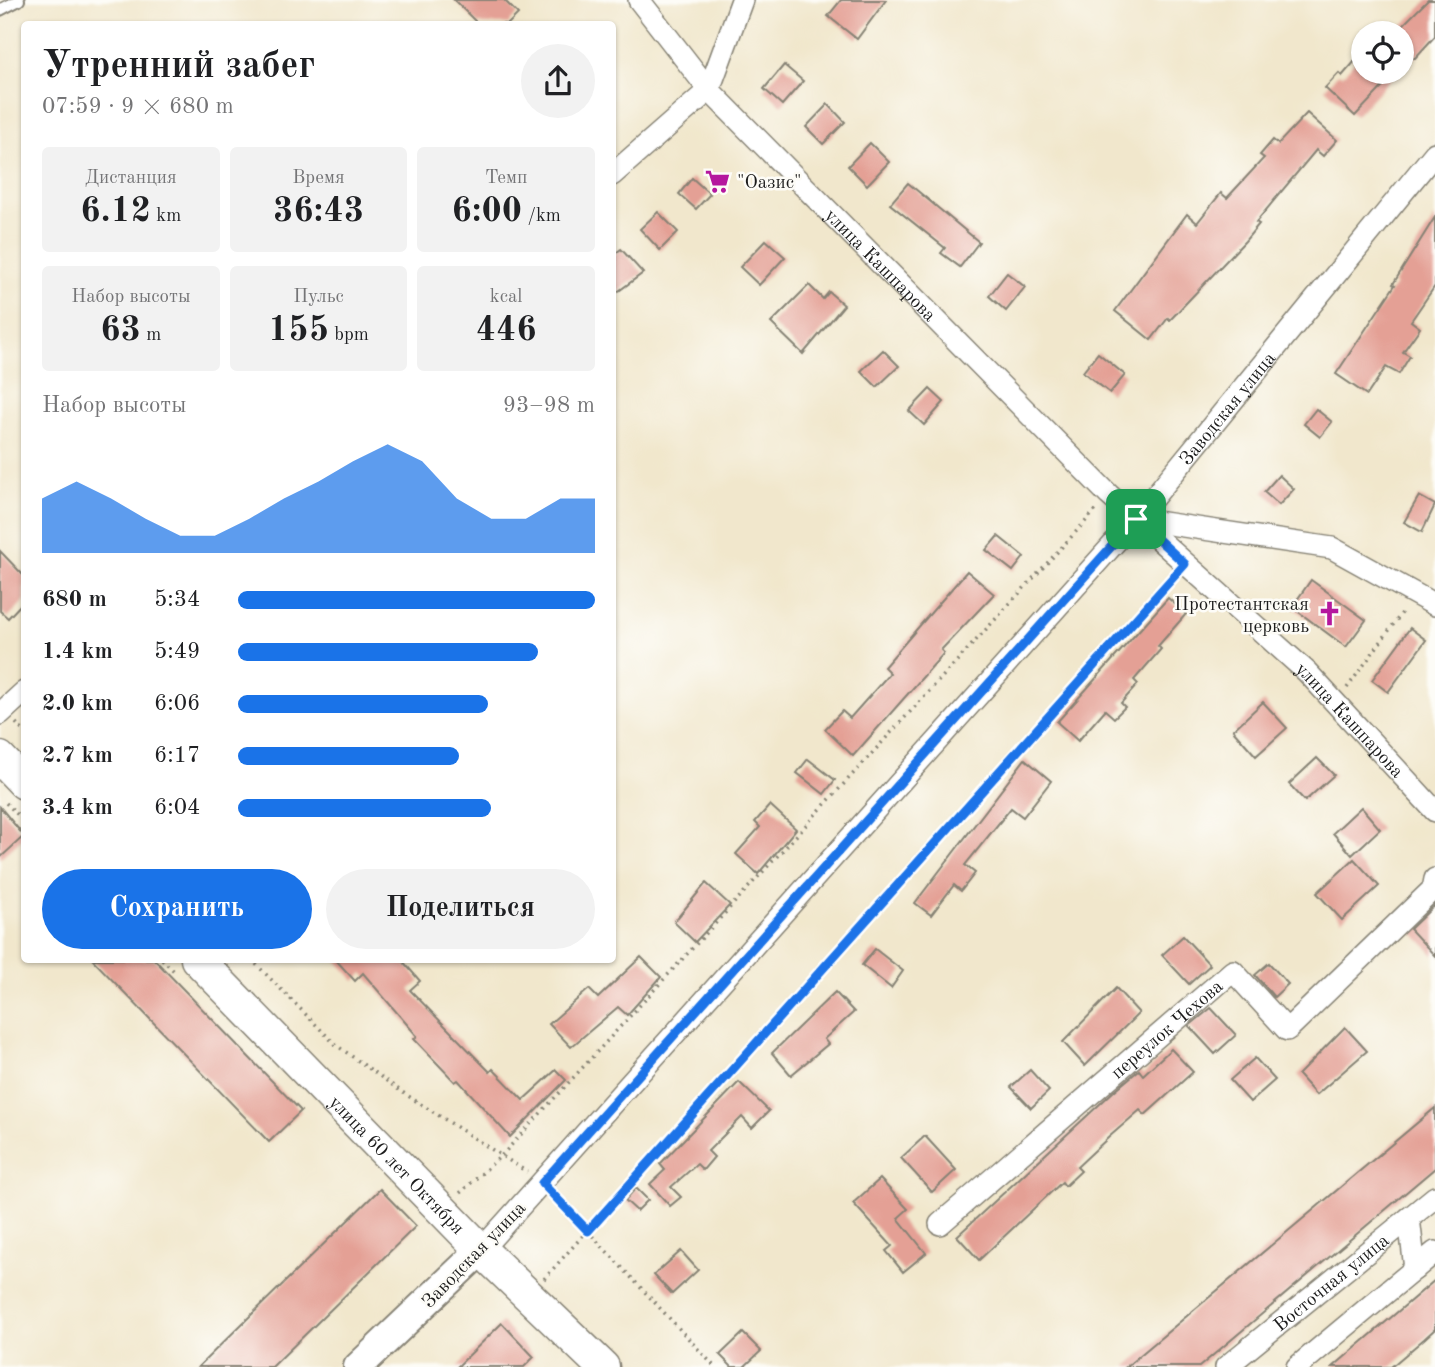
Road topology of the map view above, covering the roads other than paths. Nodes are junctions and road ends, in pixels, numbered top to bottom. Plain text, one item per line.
1 (19, 0) edge
2 (639, 0) edge
3 (742, 0) edge
4 (0, 10) edge
5 (709, 90) junction
6 (1435, 153) edge
7 (616, 171) edge
8 (1136, 519) junction
9 (1435, 605) edge
10 (21, 695) edge
11 (0, 714) edge
12 (0, 758) edge
13 (21, 780) edge
14 (1435, 810) edge
15 (1435, 878) edge
16 (201, 963) edge
17 (1435, 1197) edge
18 (1409, 1218) junction
19 (940, 1224) dead end
20 (481, 1250) junction
21 (1435, 1252) edge
22 (1415, 1269) junction
23 (358, 1367) edge
24 (603, 1367) edge
25 (1226, 1367) edge
26 (1297, 1367) edge

1 - 4 lane
2 - 5 street, улица Кашпарова
3 - 5 street
5 - 7 street
5 - 8 street, улица Кашпарова
6 - 8 street, Заводская улица
8 - 9 street
8 - 14 street, улица Кашпарова
8 - 20 street, Заводская улица
10 - 11 street
12 - 13 main road
15 - 19 street, переулок Чехова
16 - 20 main road, улица 60 лет Октября
17 - 18 street, Восточная улица
18 - 22 street
18 - 25 street, Восточная улица
20 - 23 street, Заводская улица
20 - 24 main road, улица 60 лет Октября
21 - 22 street
22 - 26 street

